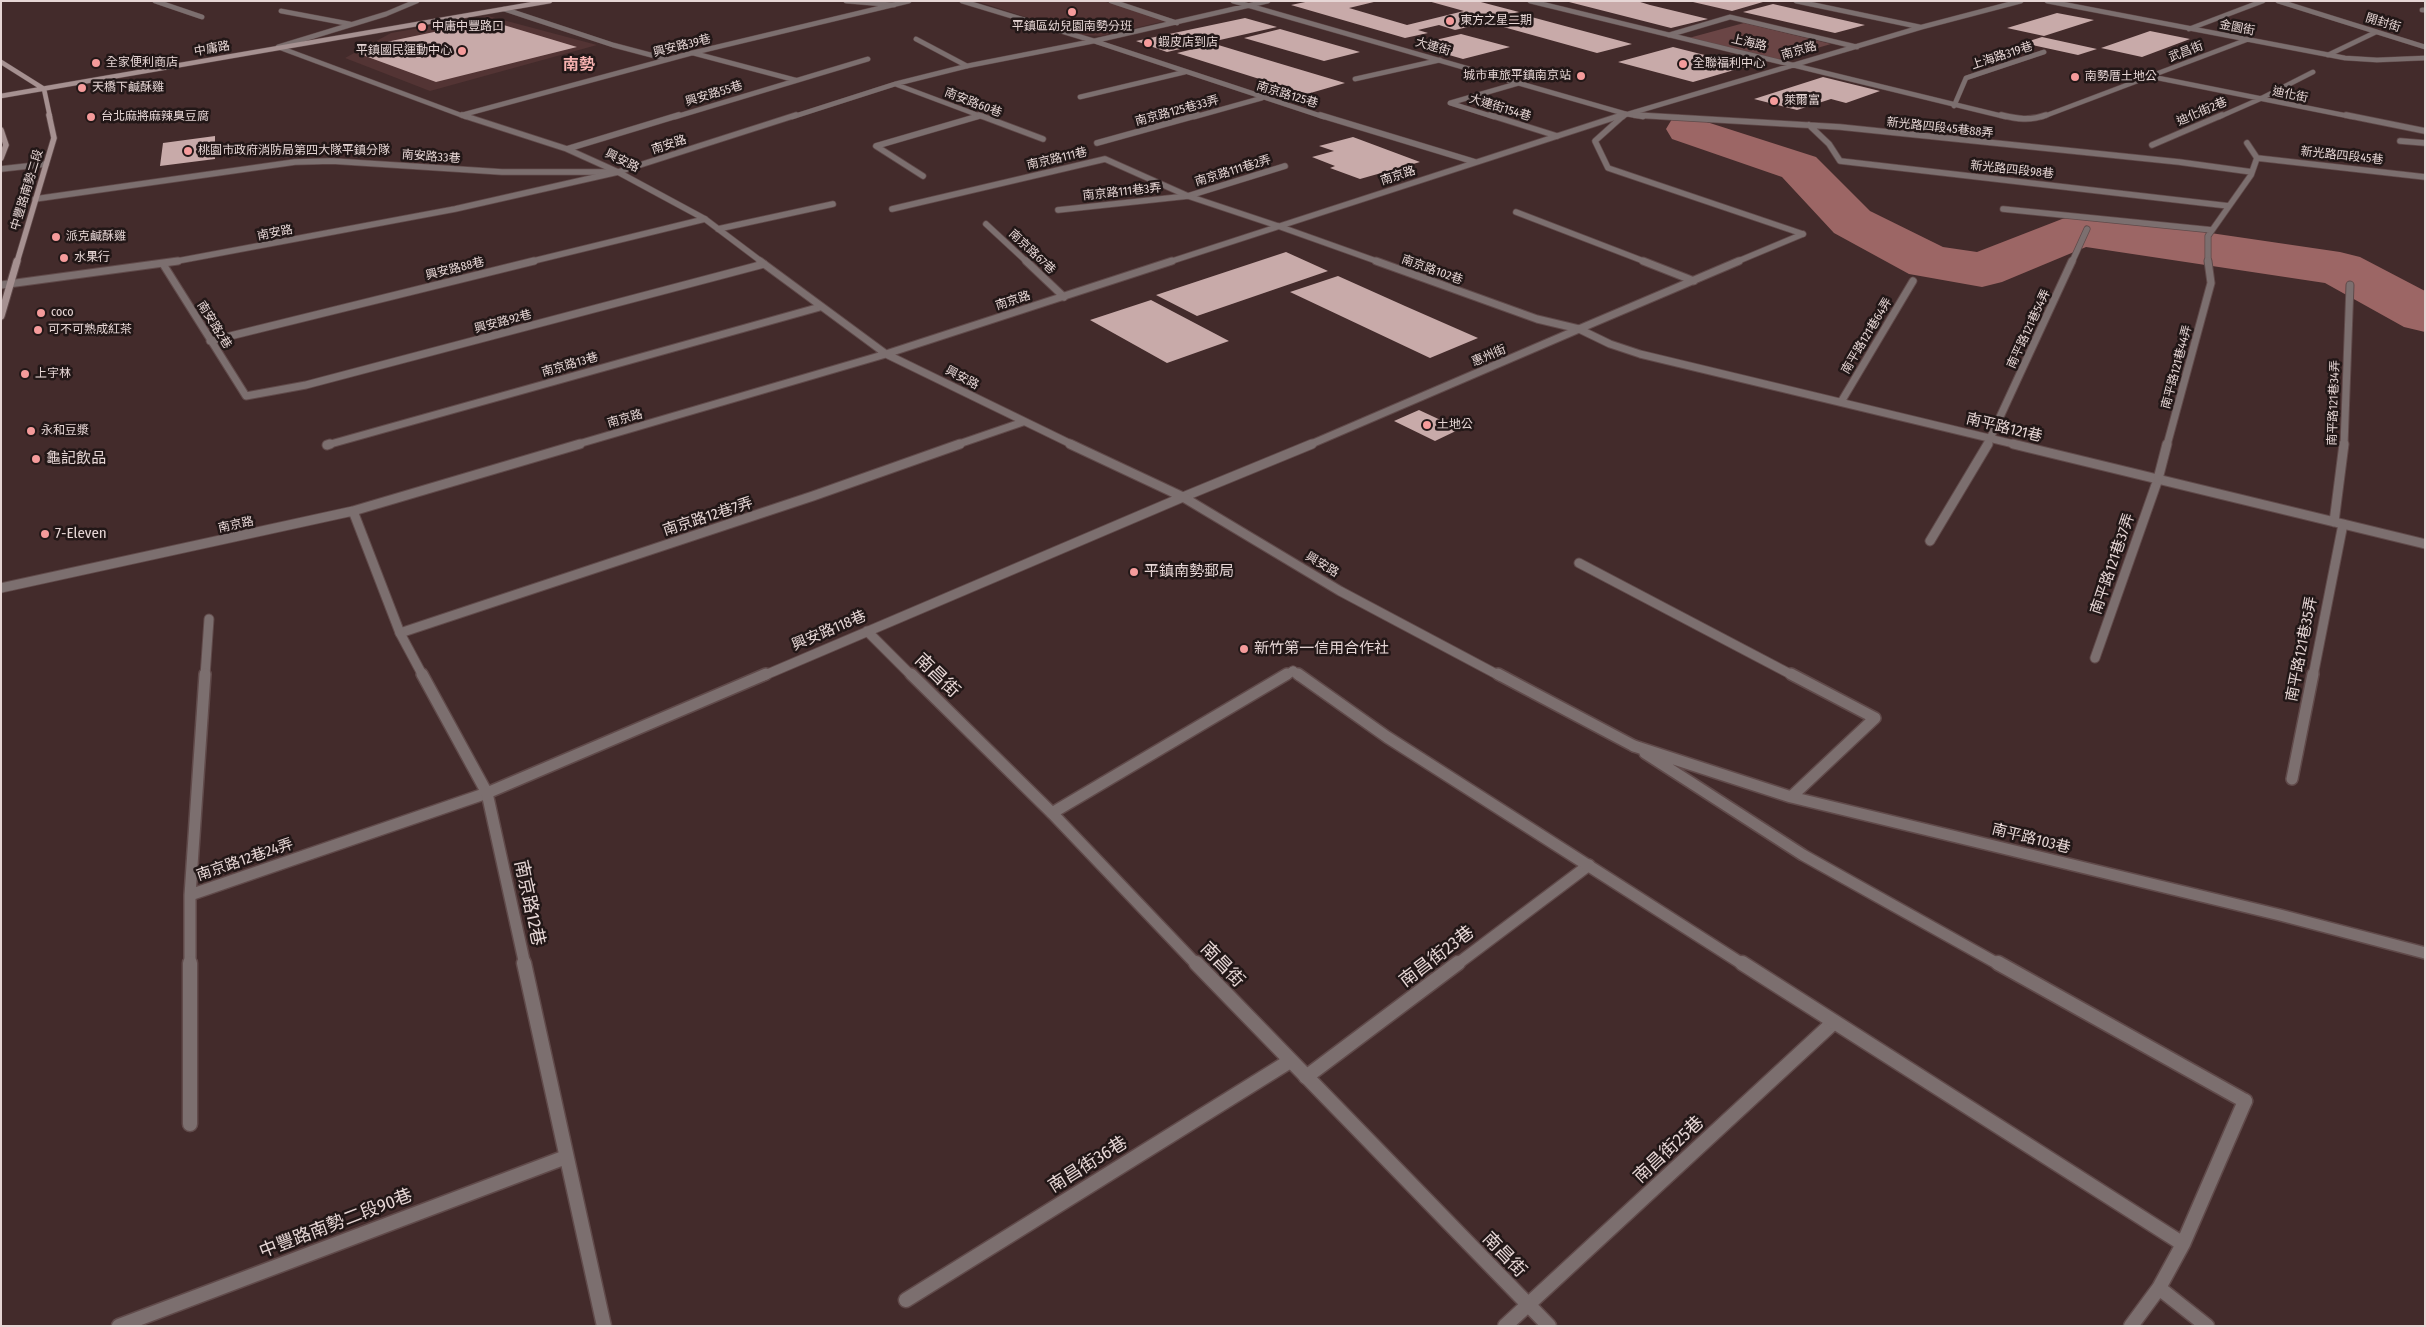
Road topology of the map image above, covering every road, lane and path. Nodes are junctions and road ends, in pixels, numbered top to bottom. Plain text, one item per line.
1 (155, 1) edge
2 (417, 1) edge
3 (550, 1) edge
4 (846, 1) edge
5 (909, 1) edge
6 (1111, 1) edge
7 (1233, 1) edge
8 (1268, 1) edge
9 (1530, 1) edge
10 (1796, 1) edge
11 (2022, 1) edge
12 (2047, 1) edge
13 (2263, 1) edge
14 (2278, 1) edge
15 (965, 2) edge
16 (894, 5) junction
17 (1247, 5) junction
18 (504, 8) junction
19 (281, 11) dead end
20 (202, 17) dead end
21 (1178, 23) junction
22 (350, 24) junction
23 (1922, 28) junction
24 (2189, 29) junction
25 (2376, 32) junction
26 (1669, 34) junction
27 (916, 39) dead end
28 (2246, 40) junction
29 (1094, 42) junction
30 (278, 47) junction
31 (1857, 47) junction
32 (2425, 47) edge
33 (2044, 52) dead end
34 (692, 53) junction
35 (2328, 55) junction
36 (868, 58) dead end
37 (2425, 58) edge
38 (667, 59) junction
39 (1440, 60) junction
40 (1, 62) edge
41 (1794, 64) junction
42 (967, 66) junction
43 (1185, 72) junction
44 (2313, 72) dead end
45 (2152, 76) junction
46 (1355, 79) dead end
47 (796, 80) junction
48 (1519, 83) junction
49 (895, 84) junction
50 (44, 89) junction
51 (1, 96) edge
52 (1080, 97) dead end
53 (1262, 98) junction
54 (2260, 99) junction
55 (1954, 106) junction
56 (1626, 114) junction
57 (460, 115) junction
58 (979, 116) junction
59 (2020, 120) joint
60 (1809, 125) junction
61 (1, 130) edge
62 (2425, 131) edge
63 (1557, 136) junction
64 (1043, 139) dead end
65 (2400, 141) dead end
66 (1097, 143) dead end
67 (2247, 143) dead end
68 (2425, 144) edge
69 (2152, 145) dead end
70 (567, 149) junction
71 (1, 158) edge
72 (2257, 158) junction
73 (1475, 162) junction
74 (46, 164) junction
75 (1285, 166) dead end
76 (1, 169) edge
77 (618, 172) junction
78 (2252, 172) junction
79 (923, 176) dead end
80 (2425, 177) edge
81 (1188, 196) junction
82 (35, 200) junction
83 (833, 204) dead end
84 (2229, 206) junction
85 (2003, 208) dead end
86 (892, 209) dead end
87 (1058, 210) dead end
88 (1516, 212) dead end
89 (705, 219) junction
90 (986, 224) dead end
91 (1278, 226) junction
92 (718, 229) junction
93 (2088, 229) dead end
94 (2210, 233) junction
95 (163, 264) junction
96 (764, 264) junction
97 (1694, 281) junction
98 (1913, 281) dead end
99 (9, 283) junction
100 (1, 284) edge
101 (2350, 285) dead end
102 (1064, 297) junction
103 (820, 307) junction
104 (1, 316) edge
105 (1579, 329) junction
106 (210, 340) junction
107 (886, 354) junction
108 (246, 396) joint
109 (1841, 402) junction
110 (1023, 422) junction
111 (1992, 439) junction
112 (327, 444) dead end
113 (2158, 479) junction
114 (1183, 497) junction
115 (353, 511) junction
116 (2338, 523) junction
117 (1930, 541) dead end
118 (2425, 544) edge
119 (1579, 563) dead end
120 (1, 588) edge
121 (209, 619) dead end
122 (867, 631) junction
123 (400, 633) junction
124 (2095, 658) dead end
125 (1634, 746) junction
126 (2292, 779) dead end
127 (487, 793) junction
128 (1791, 797) junction
129 (1052, 813) junction
130 (1589, 866) junction
131 (190, 895) junction
132 (2425, 953) edge
133 (1834, 1022) junction
134 (1290, 1061) junction
135 (1306, 1077) junction
136 (190, 1124) dead end
137 (566, 1157) junction
138 (2183, 1244) junction
139 (2159, 1288) junction
140 (906, 1300) dead end
141 (1530, 1306) junction
142 (119, 1326) edge
143 (604, 1326) edge
144 (1505, 1326) edge
145 (1549, 1326) edge
146 (2131, 1326) edge
147 (2207, 1326) edge

1 - 20 street
2 - 22 street, 中庸路
3 - 18 main road, 中庸路
4 - 16 street
5 - 16 street, 興安路39巷
6 - 21 street
7 - 17 street, 大連街
8 - 17 street, 南安路
9 - 26 street, 上海路
10 - 23 street
11 - 23 street, 南京路
12 - 24 street, 金園街
13 - 24 street
14 - 25 street, 開封街
15 - 29 street, 南京路125巷
16 - 34 street, 興安路39巷
17 - 21 street, 南安路
17 - 39 street, 大連街
18 - 30 main road, 中庸路
18 - 38 street
19 - 22 street
21 - 29 street, 南安路
22 - 30 street, 中庸路
23 - 31 street, 南京路
24 - 28 street, 金園街
25 - 32 street, 開封街
25 - 35 street
26 - 31 street
26 - 41 street, 上海路
27 - 42 street
28 - 35 street, 金園街
28 - 45 street, 武昌街
29 - 42 street, 南安路
29 - 43 street, 南京路125巷
30 - 50 main road, 中庸路
30 - 57 street, 興安路
31 - 41 street, 南京路
33 - 55 street, 上海路319巷
34 - 38 street, 興安路39巷
34 - 47 street
35 - 37 street, 金園街
36 - 47 street, 興安路55巷
38 - 57 street, 興安路39巷
39 - 46 street
39 - 48 street, 大連街
40 - 50 main road
41 - 55 street, 上海路
41 - 56 street, 南京路
42 - 49 street, 南安路
43 - 52 street
43 - 53 street, 南京路125巷
44 - 54 street, 迪化街2巷
45 - 54 street, 迪化街
45 - 59 street, 武昌街
47 - 70 street, 興安路55巷
48 - 56 street, 大連街
48 - 63 street, 大連街154巷
49 - 58 street, 南安路60巷
49 - 77 street, 南安路
50 - 51 main road, 中庸路
50 - 74 main road, 中豐路南勢二段
53 - 66 street, 南京路125巷33弄
53 - 73 street, 南京路125巷
54 - 62 street, 迪化街
54 - 69 street, 迪化街2巷
55 - 59 street, 上海路
56 - 60 street, 新光路四段45巷88弄
56 - 63 street, 南京路
56 - 97 street, 惠州街
57 - 70 street, 興安路
58 - 64 street, 南安路60巷
58 - 79 street
60 - 78 street, 新光路四段45巷88弄
60 - 84 street, 新光路四段98巷
61 - 71 main road
63 - 73 street, 南京路
65 - 68 street
67 - 72 street
70 - 77 street, 興安路
72 - 78 street
72 - 80 street, 新光路四段45巷
73 - 91 street, 南京路
74 - 76 street
74 - 82 main road, 中豐路南勢二段
75 - 81 street, 南京路111巷2弄
77 - 82 street, 南安路33巷
77 - 89 street, 興安路
77 - 95 street, 南安路
78 - 84 street
81 - 86 street, 南京路111巷
81 - 87 street, 南京路111巷3弄
81 - 91 street, 南京路111巷
82 - 99 main road, 中豐路南勢二段
83 - 92 street
84 - 94 street
85 - 94 street
88 - 97 street
89 - 92 street, 興安路
89 - 106 street, 興安路88巷
90 - 102 street, 南京路67巷
91 - 102 street, 南京路
91 - 105 street, 南京路102巷
92 - 96 street, 興安路
93 - 111 street, 南平路121巷54弄
94 - 113 street, 南平路121巷44弄
95 - 99 street, 南安路
95 - 106 street, 南安路2巷
96 - 103 street, 興安路
96 - 108 street, 興安路92巷
97 - 105 street, 惠州街
98 - 109 street, 南平路121巷64弄
99 - 100 street, 南安路
99 - 104 main road, 中豐路南勢二段
101 - 116 street, 南平路121巷34弄
102 - 107 street, 南京路
103 - 107 street, 興安路
103 - 112 street, 南京路13巷
105 - 109 street, 南平路121巷
105 - 114 street, 惠州街
106 - 108 street, 南安路2巷
107 - 110 street, 興安路
107 - 115 street, 南京路
109 - 111 street, 南平路121巷
110 - 114 street, 興安路
110 - 123 street, 南京路12巷7弄
111 - 113 street, 南平路121巷
111 - 117 street, 南平路121巷54弄
113 - 116 street, 南平路121巷
113 - 124 street, 南平路121巷37弄
114 - 122 street, 興安路118巷
114 - 125 street, 興安路
115 - 120 street, 南京路
115 - 123 street, 南京路12巷
116 - 118 street, 南平路121巷
116 - 126 street, 南平路121巷35弄
119 - 128 street
121 - 131 street, 南京路12巷24弄
122 - 127 street, 興安路118巷
122 - 129 street, 南昌街
123 - 127 street, 南京路12巷
125 - 128 street, 南平路103巷
125 - 138 street
127 - 131 street, 南京路12巷24弄
127 - 137 street, 南京路12巷
128 - 132 street, 南平路103巷
129 - 130 street
129 - 134 street, 南昌街
130 - 133 street
130 - 135 street, 南昌街23巷
131 - 136 street
133 - 138 street
133 - 141 street, 南昌街25巷
134 - 135 street, 南昌街
134 - 140 street, 南昌街36巷
135 - 141 street, 南昌街
137 - 142 street, 中豐路南勢二段90巷
137 - 143 street, 南京路12巷
138 - 139 street
139 - 146 street
139 - 147 street
141 - 144 street, 南昌街25巷
141 - 145 street, 南昌街

